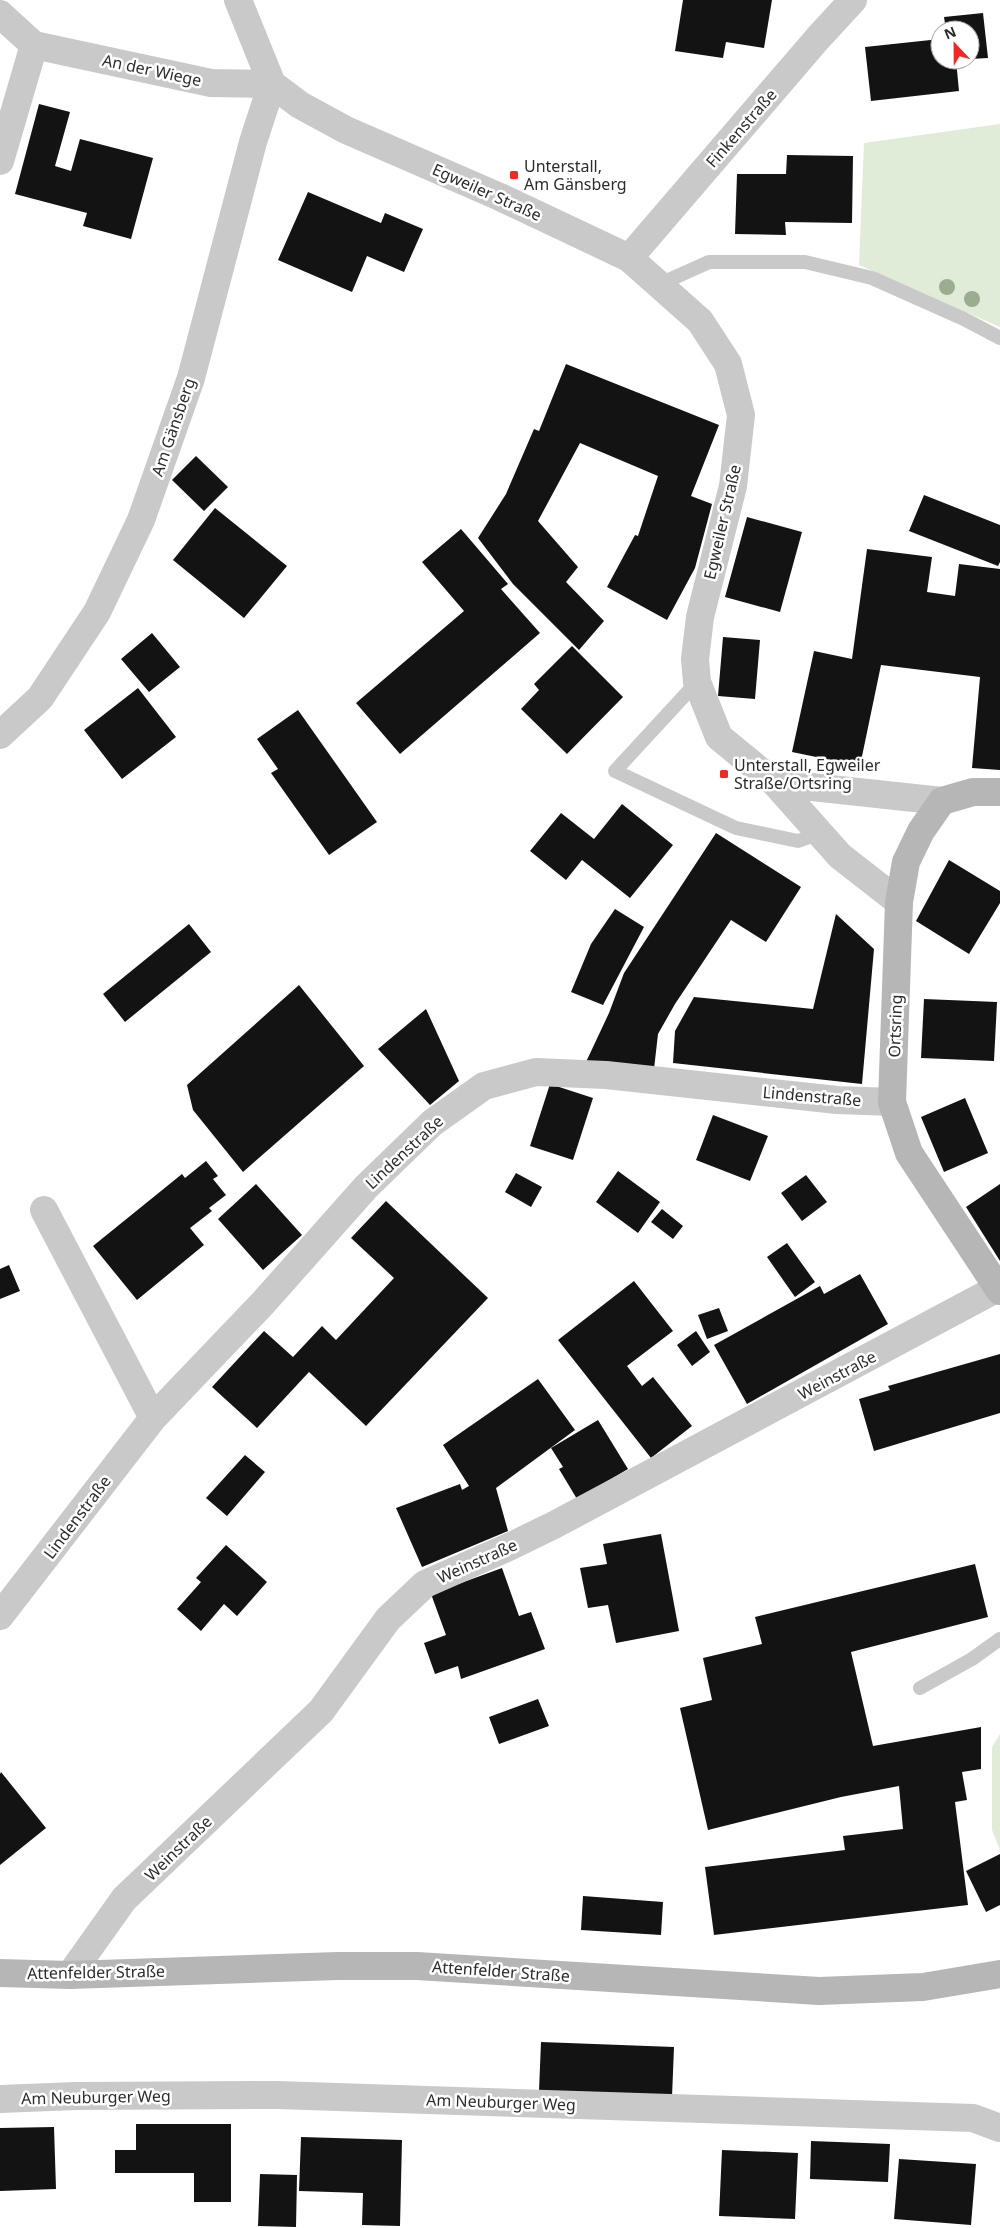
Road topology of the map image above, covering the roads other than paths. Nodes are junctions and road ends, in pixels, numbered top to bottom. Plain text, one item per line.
1 (238, 0) edge
2 (853, 0) edge
3 (0, 14) edge
4 (34, 44) junction
5 (272, 84) junction
6 (0, 161) edge
7 (629, 258) junction
8 (660, 284) junction
9 (1000, 338) edge
10 (697, 682) junction
11 (0, 735) edge
12 (775, 783) junction
13 (1000, 792) edge
14 (942, 801) junction
15 (818, 834) junction
16 (899, 902) junction
17 (892, 1102) junction
18 (44, 1210) dead end
19 (999, 1289) edge
20 (153, 1418) junction
21 (0, 1616) edge
22 (1000, 1639) edge
23 (920, 1688) dead end
24 (0, 1973) edge
25 (1000, 1974) edge
26 (70, 1975) junction
27 (0, 2099) edge
28 (1000, 2128) edge

1 - 5 street
2 - 7 street, Finkenstraße
3 - 4 street, An der Wiege
4 - 5 street, An der Wiege
4 - 6 street
5 - 7 street, Egweiler Straße
5 - 11 street, Am Gänsberg
7 - 8 street, Egweiler Straße
8 - 9 lane
8 - 10 street, Egweiler Straße
10 - 12 street, Egweiler Straße
10 - 15 lane
12 - 14 street
12 - 15 street, Egweiler Straße
13 - 14 street
14 - 16 street, Ortsring
15 - 16 street, Egweiler Straße
16 - 17 street, Ortsring
17 - 19 street, Ortsring
17 - 20 street, Lindenstraße
18 - 20 street
19 - 26 street, Weinstraße
20 - 21 street, Lindenstraße
22 - 23 lane
24 - 26 street, Attenfelder Straße
25 - 26 street, Attenfelder Straße
27 - 28 street, Am Neuburger Weg

